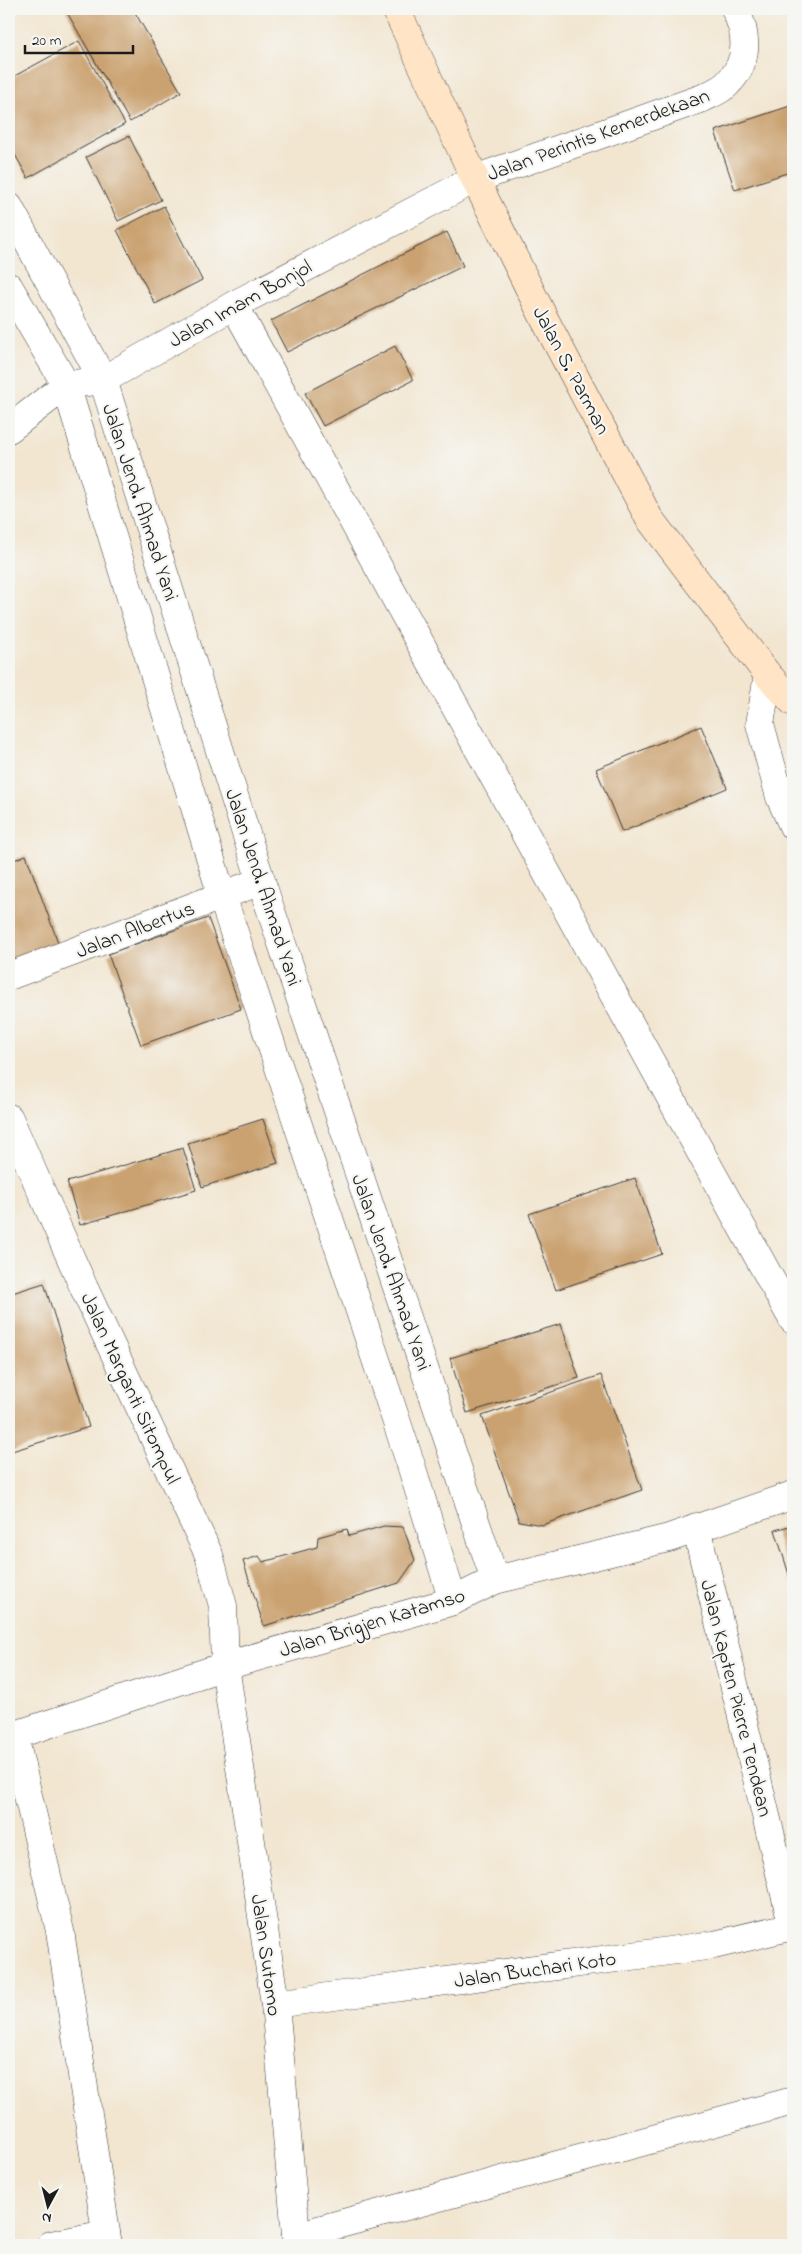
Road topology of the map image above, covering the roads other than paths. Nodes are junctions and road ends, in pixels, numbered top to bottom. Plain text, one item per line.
1 (396, 9) edge
2 (735, 9) edge
3 (475, 179) junction
4 (9, 207) edge
5 (9, 287) edge
6 (234, 305) junction
7 (103, 380) junction
8 (66, 386) junction
9 (9, 429) edge
10 (768, 675) junction
11 (793, 702) edge
12 (793, 826) edge
13 (261, 881) junction
14 (222, 896) junction
15 (9, 976) edge
16 (9, 1118) edge
17 (793, 1320) edge
18 (793, 1495) edge
19 (696, 1528) junction
20 (495, 1580) junction
21 (453, 1601) junction
22 (225, 1666) junction
23 (11, 1736) edge
24 (793, 1926) edge
25 (275, 2004) junction
26 (793, 2101) edge
27 (107, 2240) edge
28 (296, 2240) edge
29 (51, 2245) edge

1 - 3 main road, Jalan S. Parman
2 - 3 street, Jalan Perintis Kemerdekaan
3 - 6 street, Jalan Imam Bonjol
3 - 10 main road, Jalan S. Parman
4 - 7 street, Jalan Jend. Ahmad Yani
5 - 8 street, Jalan Jend. Ahmad Yani
6 - 7 street, Jalan Imam Bonjol
6 - 17 street
7 - 8 street, Jalan Imam Bonjol
7 - 13 street, Jalan Jend. Ahmad Yani
8 - 9 street, Jalan Imam Bonjol
8 - 14 street, Jalan Jend. Ahmad Yani
10 - 11 main road, Jalan S. Parman
10 - 12 street
13 - 14 street, Jalan Albertus
13 - 20 street, Jalan Jend. Ahmad Yani
14 - 15 street, Jalan Albertus
14 - 21 street, Jalan Jend. Ahmad Yani
16 - 22 street, Jalan Marganti Sitompul
18 - 19 street, Jalan Brigjen Katamso
19 - 20 street, Jalan Brigjen Katamso
19 - 24 street, Jalan Kapten Pierre Tendean
20 - 21 street, Jalan Brigjen Katamso
21 - 22 street, Jalan Brigjen Katamso
22 - 23 street, Jalan Brigjen Katamso
22 - 25 street, Jalan Sutomo
23 - 27 street
24 - 25 street, Jalan Buchari Koto
25 - 28 street, Jalan Sutomo
26 - 28 street
27 - 29 street

